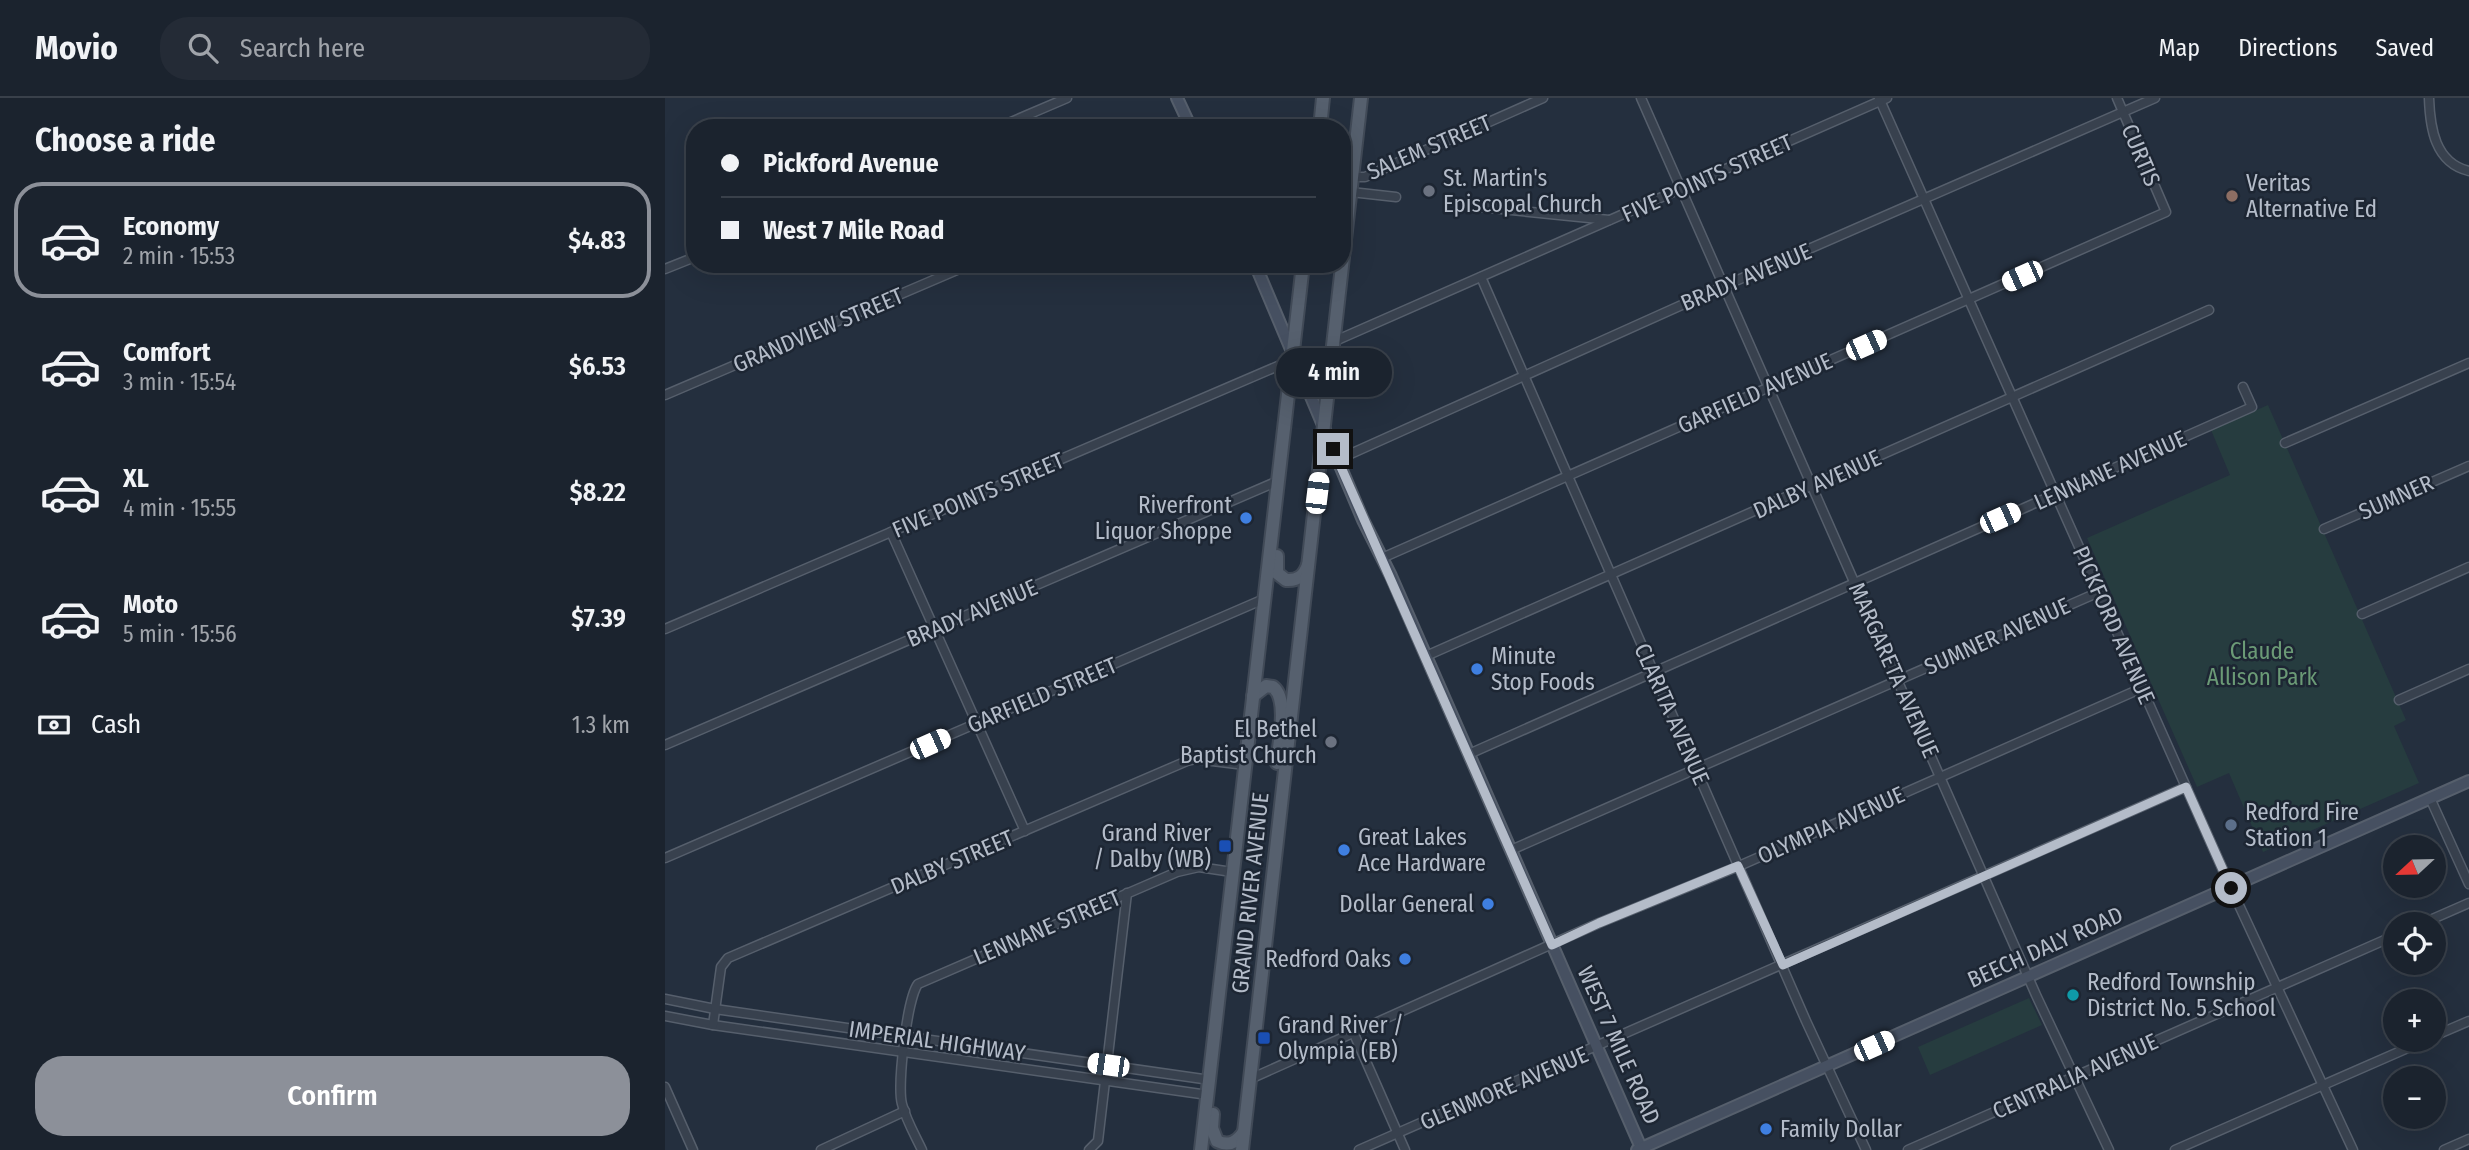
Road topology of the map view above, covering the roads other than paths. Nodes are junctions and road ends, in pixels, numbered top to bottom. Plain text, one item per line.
1 (1067, 98) edge
2 (1323, 98) edge
3 (1361, 98) edge
4 (1543, 98) edge
5 (1641, 98) edge
6 (2117, 98) edge
7 (2155, 98) edge
8 (2429, 98) edge
9 (1882, 99) edge
10 (1182, 100) edge
11 (2123, 113) junction
12 (1018, 119) edge
13 (1188, 119) edge
14 (1321, 119) edge
15 (2469, 171) edge
16 (1352, 177) junction
17 (1682, 188) junction
18 (1351, 192) joint
19 (1396, 197) dead end
20 (1925, 200) junction
21 (1461, 205) dead end
22 (2166, 212) joint
23 (1612, 220) junction
24 (686, 261) edge
25 (665, 269) edge
26 (950, 273) edge
27 (1259, 273) edge
28 (1302, 273) edge
29 (1342, 273) edge
30 (1481, 277) junction
31 (1724, 286) junction
32 (1969, 299) junction
33 (2209, 310) dead end
34 (1335, 341) junction
35 (1292, 355) junction
36 (2469, 363) edge
37 (1525, 374) junction
38 (1769, 387) junction
39 (2243, 387) dead end
40 (665, 396) edge
41 (2012, 396) junction
42 (1324, 427) junction
43 (2285, 443) dead end
44 (1337, 460) junction
45 (2469, 466) edge
46 (1568, 476) junction
47 (1278, 481) junction
48 (1812, 486) junction
49 (2055, 494) junction
50 (1274, 515) junction
51 (2324, 529) dead end
52 (891, 532) junction
53 (1382, 558) junction
54 (1309, 561) junction
55 (2469, 567) edge
56 (1611, 575) junction
57 (1856, 583) junction
58 (2099, 592) junction
59 (1264, 598) junction
60 (2362, 614) dead end
61 (665, 629) edge
62 (935, 629) junction
63 (1426, 656) junction
64 (2469, 670) edge
65 (1653, 673) junction
66 (1898, 680) junction
67 (2142, 688) junction
68 (1253, 696) junction
69 (2399, 700) dead end
70 (978, 723) junction
71 (665, 745) edge
72 (1469, 754) junction
73 (1245, 765) junction
74 (1697, 769) junction
75 (1941, 777) junction
76 (2469, 782) edge
77 (2186, 787) junction
78 (2430, 798) junction
79 (1279, 815) junction
80 (1025, 831) junction
81 (1511, 850) junction
82 (665, 858) edge
83 (1738, 866) junction
84 (1232, 872) junction
85 (1985, 876) junction
86 (2469, 884) edge
87 (2231, 888) junction
88 (1127, 892) junction
89 (2469, 902) edge
90 (2446, 913) edge
91 (2383, 941) edge
92 (1552, 945) junction
93 (1783, 965) junction
94 (2029, 977) junction
95 (2277, 988) junction
96 (665, 999) edge
97 (1218, 1003) junction
98 (715, 1009) junction
99 (665, 1016) edge
100 (2469, 1020) edge
101 (713, 1025) junction
102 (2446, 1031) edge
103 (1354, 1034) junction
104 (905, 1036) junction
105 (1597, 1047) junction
106 (903, 1052) junction
107 (2399, 1052) edge
108 (1108, 1065) junction
109 (1827, 1066) junction
110 (2075, 1076) junction
111 (1250, 1079) junction
112 (1210, 1080) junction
113 (1106, 1082) junction
114 (2323, 1085) junction
115 (665, 1087) edge
116 (1208, 1095) junction
117 (668, 1100) edge
118 (905, 1111) junction
119 (1244, 1132) junction
120 (1398, 1134) junction
121 (2469, 1139) edge
122 (1640, 1149) edge
123 (693, 1150) edge
124 (821, 1150) edge
125 (922, 1150) edge
126 (1089, 1150) edge
127 (1201, 1150) edge
128 (1242, 1150) edge
129 (1359, 1150) edge
130 (1405, 1150) edge
131 (1866, 1150) edge
132 (1908, 1150) edge
133 (2109, 1150) edge
134 (2175, 1150) edge
135 (2353, 1150) edge
136 (2444, 1150) edge

1 - 12 street
2 - 14 main road
3 - 16 main road, GRAND RIVER AVENUE
4 - 16 street, SALEM STREET
5 - 17 street, MARGARETA AVENUE
6 - 11 street, CURTIS
7 - 11 street, BRADY AVENUE
8 - 15 street
9 - 17 street, FIVE POINTS STREET
9 - 20 street, PICKFORD AVENUE
10 - 13 main road
11 - 20 street, BRADY AVENUE
11 - 22 street, CURTIS
16 - 18 main road, GRAND RIVER AVENUE
17 - 23 street, FIVE POINTS STREET
17 - 31 street, MARGARETA AVENUE
18 - 19 street
20 - 31 street, BRADY AVENUE
20 - 32 street, PICKFORD AVENUE
21 - 23 street
22 - 32 street, GARFIELD AVENUE
23 - 30 street, FIVE POINTS STREET
24 - 25 street
26 - 40 street, GRANDVIEW STREET
27 - 35 main road, WEST 7 MILE ROAD
28 - 35 main road, GRAND RIVER AVENUE
29 - 34 main road, GRAND RIVER AVENUE
30 - 34 street, FIVE POINTS STREET
30 - 37 street, CLARITA AVENUE
31 - 37 street, BRADY AVENUE
31 - 38 street, MARGARETA AVENUE
32 - 38 street, GARFIELD AVENUE
32 - 41 street, PICKFORD AVENUE
33 - 41 street, DALBY AVENUE
34 - 42 main road, GRAND RIVER AVENUE
35 - 42 main road, WEST 7 MILE ROAD
35 - 47 main road, GRAND RIVER AVENUE
35 - 52 street, FIVE POINTS STREET
36 - 43 street
37 - 44 street, BRADY AVENUE
37 - 46 street, CLARITA AVENUE
38 - 46 street, GARFIELD AVENUE
38 - 48 street, MARGARETA AVENUE
39 - 49 street, LENNANE AVENUE
41 - 48 street, DALBY AVENUE
41 - 49 street, PICKFORD AVENUE
42 - 44 main road, WEST 7 MILE ROAD
42 - 54 main road, GRAND RIVER AVENUE
44 - 53 main road, WEST 7 MILE ROAD
45 - 51 street, SUMNER
46 - 53 street, GARFIELD AVENUE
46 - 56 street, CLARITA AVENUE
47 - 50 main road, GRAND RIVER AVENUE
47 - 62 street, BRADY AVENUE
48 - 56 street, DALBY AVENUE
48 - 57 street, MARGARETA AVENUE
49 - 57 street, LENNANE AVENUE
49 - 58 street, PICKFORD AVENUE
50 - 54 main road
50 - 59 main road, GRAND RIVER AVENUE
52 - 61 street, FIVE POINTS STREET
52 - 62 street
53 - 63 main road, WEST 7 MILE ROAD
54 - 79 main road, GRAND RIVER AVENUE
55 - 60 street
56 - 63 street, DALBY AVENUE
56 - 65 street, CLARITA AVENUE
57 - 65 street, LENNANE AVENUE
57 - 66 street, MARGARETA AVENUE
58 - 66 street, SUMNER AVENUE
58 - 67 street, PICKFORD AVENUE
59 - 68 main road, GRAND RIVER AVENUE
59 - 70 street, GARFIELD STREET
62 - 70 street
62 - 71 street, BRADY AVENUE
63 - 72 main road, WEST 7 MILE ROAD
64 - 69 street
65 - 72 street, LENNANE AVENUE
65 - 74 street, CLARITA AVENUE
66 - 74 street, SUMNER AVENUE
66 - 75 street, MARGARETA AVENUE
67 - 75 street, OLYMPIA AVENUE
67 - 77 street, PICKFORD AVENUE
68 - 73 main road, GRAND RIVER AVENUE
68 - 79 main road
70 - 80 street
70 - 82 street, GARFIELD STREET
72 - 81 main road, WEST 7 MILE ROAD
73 - 80 street, DALBY STREET
73 - 84 main road, GRAND RIVER AVENUE
74 - 81 street, SUMNER AVENUE
74 - 83 street, CLARITA AVENUE
75 - 83 street, OLYMPIA AVENUE
75 - 85 street, MARGARETA AVENUE
76 - 78 main road, BEECH DALY ROAD
77 - 85 street, GLENMORE AVENUE
77 - 87 street, PICKFORD AVENUE
78 - 86 street
78 - 87 main road, BEECH DALY ROAD
79 - 111 main road, GRAND RIVER AVENUE
80 - 98 street, DALBY STREET
81 - 92 main road, WEST 7 MILE ROAD
83 - 92 street, OLYMPIA AVENUE
83 - 93 street, CLARITA AVENUE
84 - 88 street, LENNANE STREET
84 - 97 main road, GRAND RIVER AVENUE
85 - 93 street, GLENMORE AVENUE
85 - 94 street, MARGARETA AVENUE
87 - 94 main road, BEECH DALY ROAD
87 - 95 street, PICKFORD AVENUE
88 - 104 street, LENNANE STREET
88 - 108 street
89 - 90 street
91 - 95 street, CENTRALIA AVENUE
92 - 103 street, OLYMPIA AVENUE
92 - 105 main road, WEST 7 MILE ROAD
93 - 105 street, GLENMORE AVENUE
93 - 109 street, CLARITA AVENUE
94 - 109 main road, BEECH DALY ROAD
94 - 110 street, MARGARETA AVENUE
95 - 110 street, CENTRALIA AVENUE
95 - 114 street, PICKFORD AVENUE
96 - 98 street, IMPERIAL HIGHWAY
97 - 112 main road, GRAND RIVER AVENUE
97 - 119 main road
98 - 101 street, DALBY STREET
98 - 104 street, IMPERIAL HIGHWAY
99 - 101 street, IMPERIAL HIGHWAY
100 - 102 street
101 - 106 street, IMPERIAL HIGHWAY
103 - 111 street, OLYMPIA AVENUE
103 - 120 street
104 - 106 street, LENNANE STREET
104 - 108 street, IMPERIAL HIGHWAY
105 - 120 street, GLENMORE AVENUE
105 - 122 main road, WEST 7 MILE ROAD
106 - 113 street, IMPERIAL HIGHWAY
106 - 118 street, LENNANE STREET
107 - 114 street
108 - 112 street, IMPERIAL HIGHWAY
108 - 113 street
109 - 122 main road, BEECH DALY ROAD
109 - 131 street, CLARITA AVENUE
110 - 132 street, CENTRALIA AVENUE
110 - 133 street, MARGARETA AVENUE
111 - 119 main road, GRAND RIVER AVENUE
112 - 116 main road, GRAND RIVER AVENUE
113 - 116 street, IMPERIAL HIGHWAY
113 - 126 street
114 - 134 street
114 - 135 street, PICKFORD AVENUE
115 - 117 street
116 - 127 main road, GRAND RIVER AVENUE
117 - 123 street
118 - 124 street
118 - 125 street, LENNANE STREET
119 - 128 main road, GRAND RIVER AVENUE
120 - 129 street, GLENMORE AVENUE
120 - 130 street
121 - 136 street

